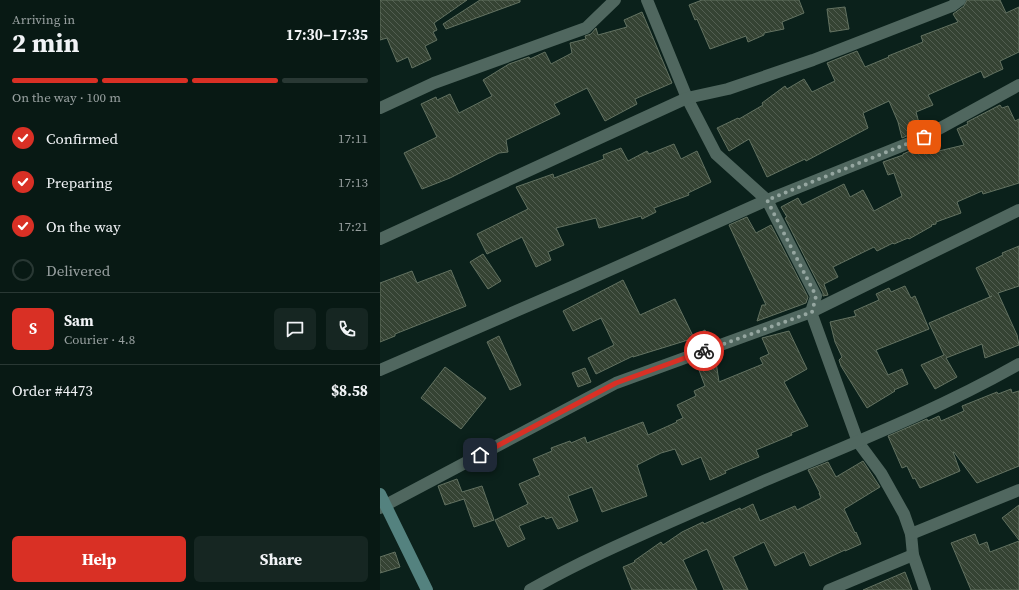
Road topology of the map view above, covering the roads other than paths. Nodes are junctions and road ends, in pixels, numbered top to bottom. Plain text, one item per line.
1 (615, 0) edge
2 (648, 0) edge
3 (960, 0) edge
4 (1019, 85) edge
5 (687, 98) junction
6 (380, 108) edge
7 (767, 200) junction
8 (1019, 210) edge
9 (380, 239) edge
10 (812, 312) junction
11 (1019, 364) edge
12 (380, 370) edge
13 (858, 442) junction
14 (1019, 490) edge
15 (380, 494) edge
16 (383, 507) edge
17 (911, 534) junction
18 (912, 555) junction
19 (427, 590) edge
20 (530, 590) edge
21 (829, 590) edge
22 (925, 590) edge

1 - 6 street
2 - 5 street
3 - 5 street
4 - 7 street
5 - 7 street
5 - 9 street
7 - 10 street
7 - 12 street
8 - 10 street
10 - 13 street
10 - 16 street
11 - 13 street
13 - 17 street
13 - 20 street
14 - 17 street
15 - 16 street
16 - 19 street
17 - 18 street
18 - 21 street
18 - 22 street

